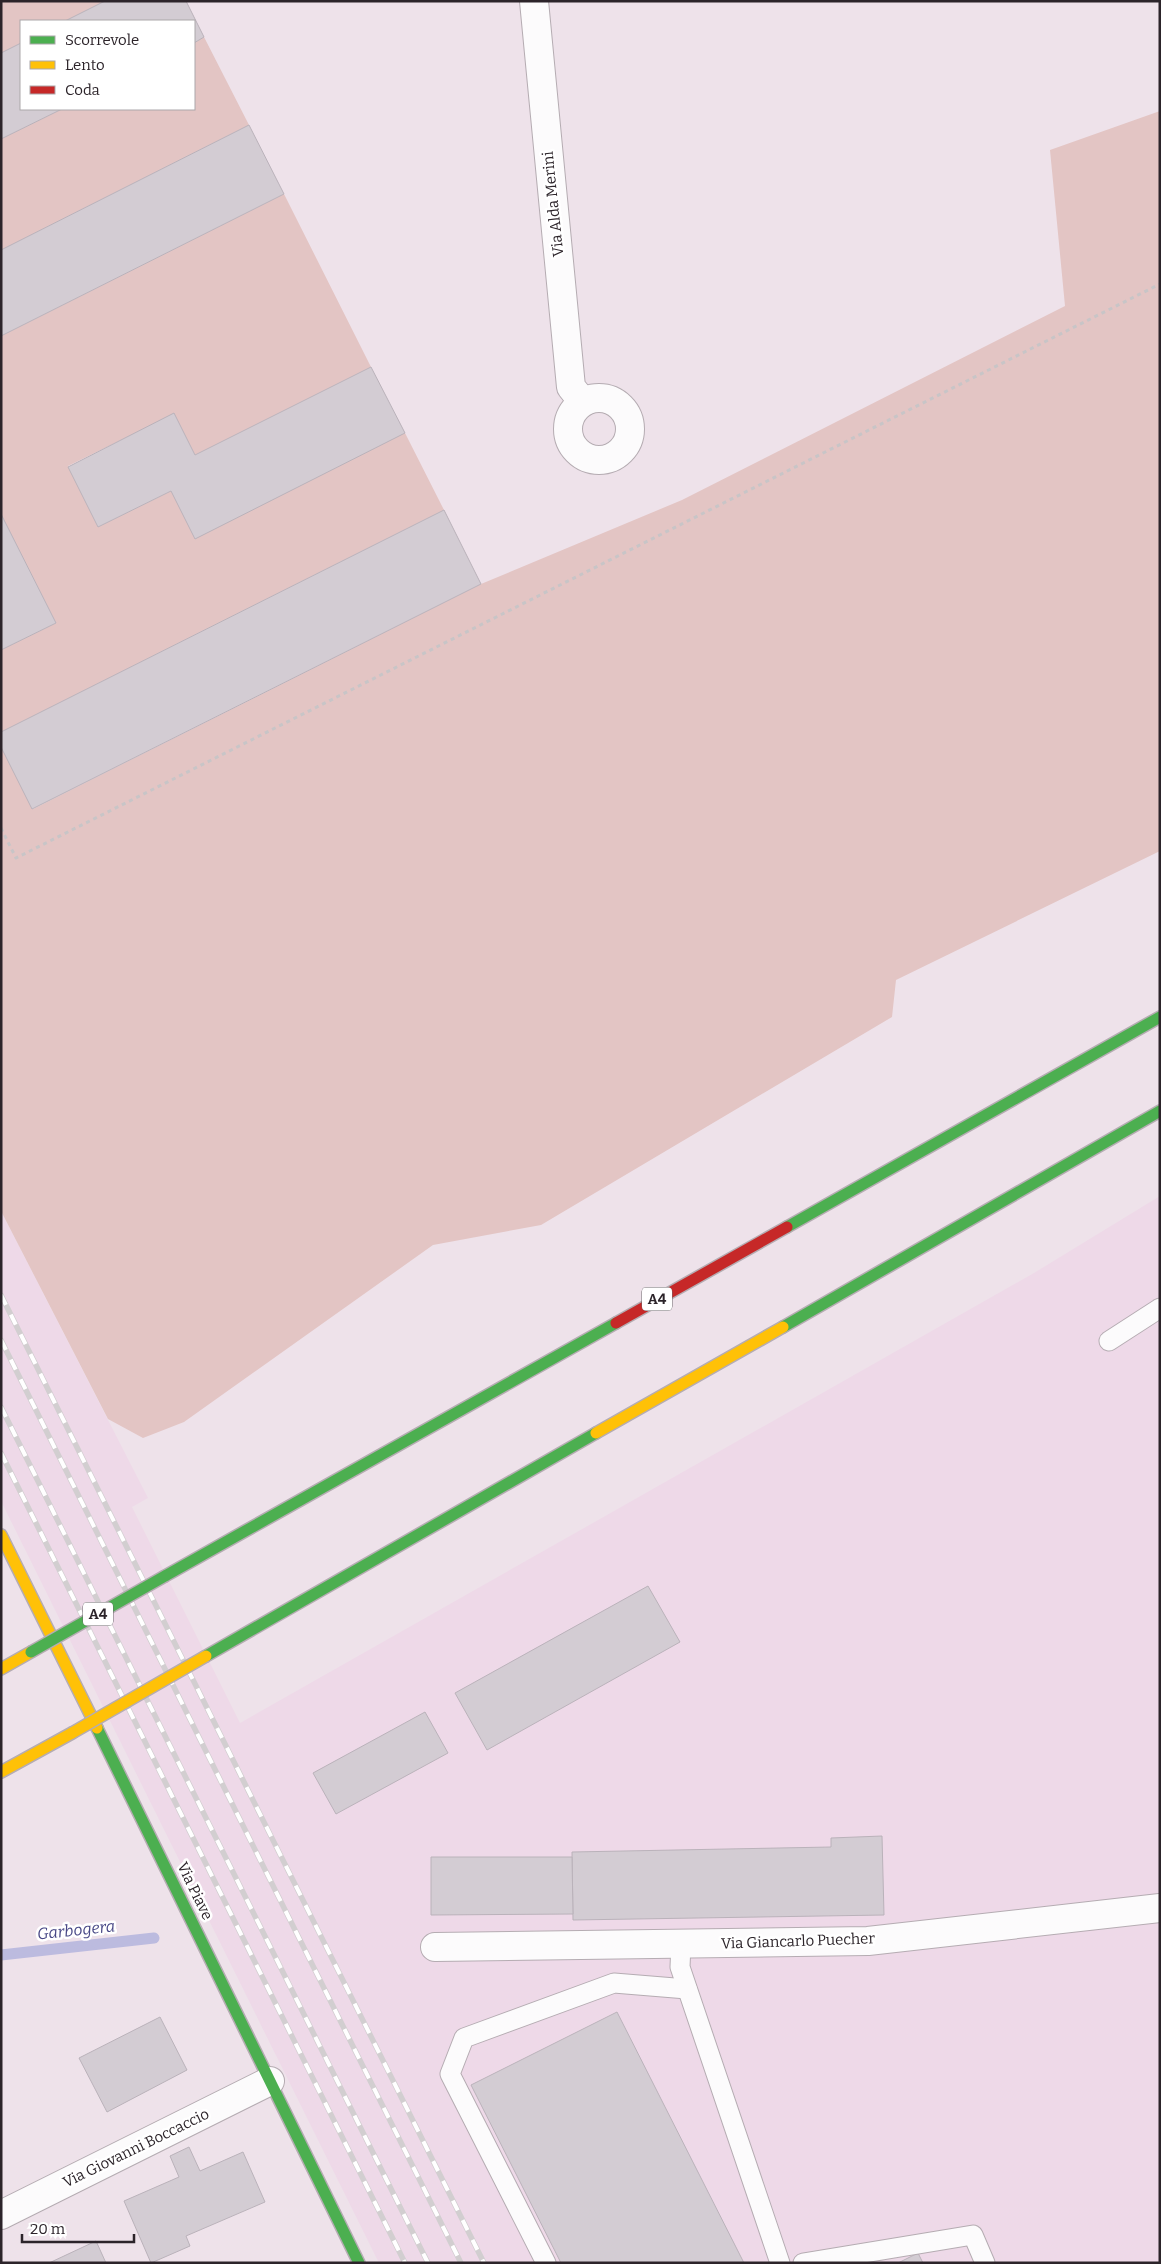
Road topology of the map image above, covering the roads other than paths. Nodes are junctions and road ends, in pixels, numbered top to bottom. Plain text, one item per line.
1 (534, 1) edge
2 (583, 402) dead end
3 (1160, 1016) edge
4 (1160, 1111) edge
5 (1160, 1308) edge
6 (1108, 1341) dead end
7 (1, 1535) edge
8 (1, 1670) edge
9 (1, 1772) edge
10 (1160, 1908) edge
11 (681, 1944) junction
12 (435, 1947) dead end
13 (687, 1989) junction
14 (270, 2081) junction
15 (1, 2215) edge
16 (359, 2263) edge
17 (546, 2263) edge
18 (780, 2263) edge
19 (803, 2263) edge
20 (985, 2263) edge

1 - 2 street, Via Alda Merini
3 - 8 main road, A4, bridge
4 - 9 main road, bridge
5 - 6 lane
7 - 14 main road, Via Piave
10 - 11 street, Via Giancarlo Puecher
11 - 12 street, Via Giancarlo Puecher
11 - 13 lane
13 - 17 lane
13 - 18 lane
14 - 15 street, Via Giovanni Boccaccio
14 - 16 main road, Via Piave
19 - 20 lane

